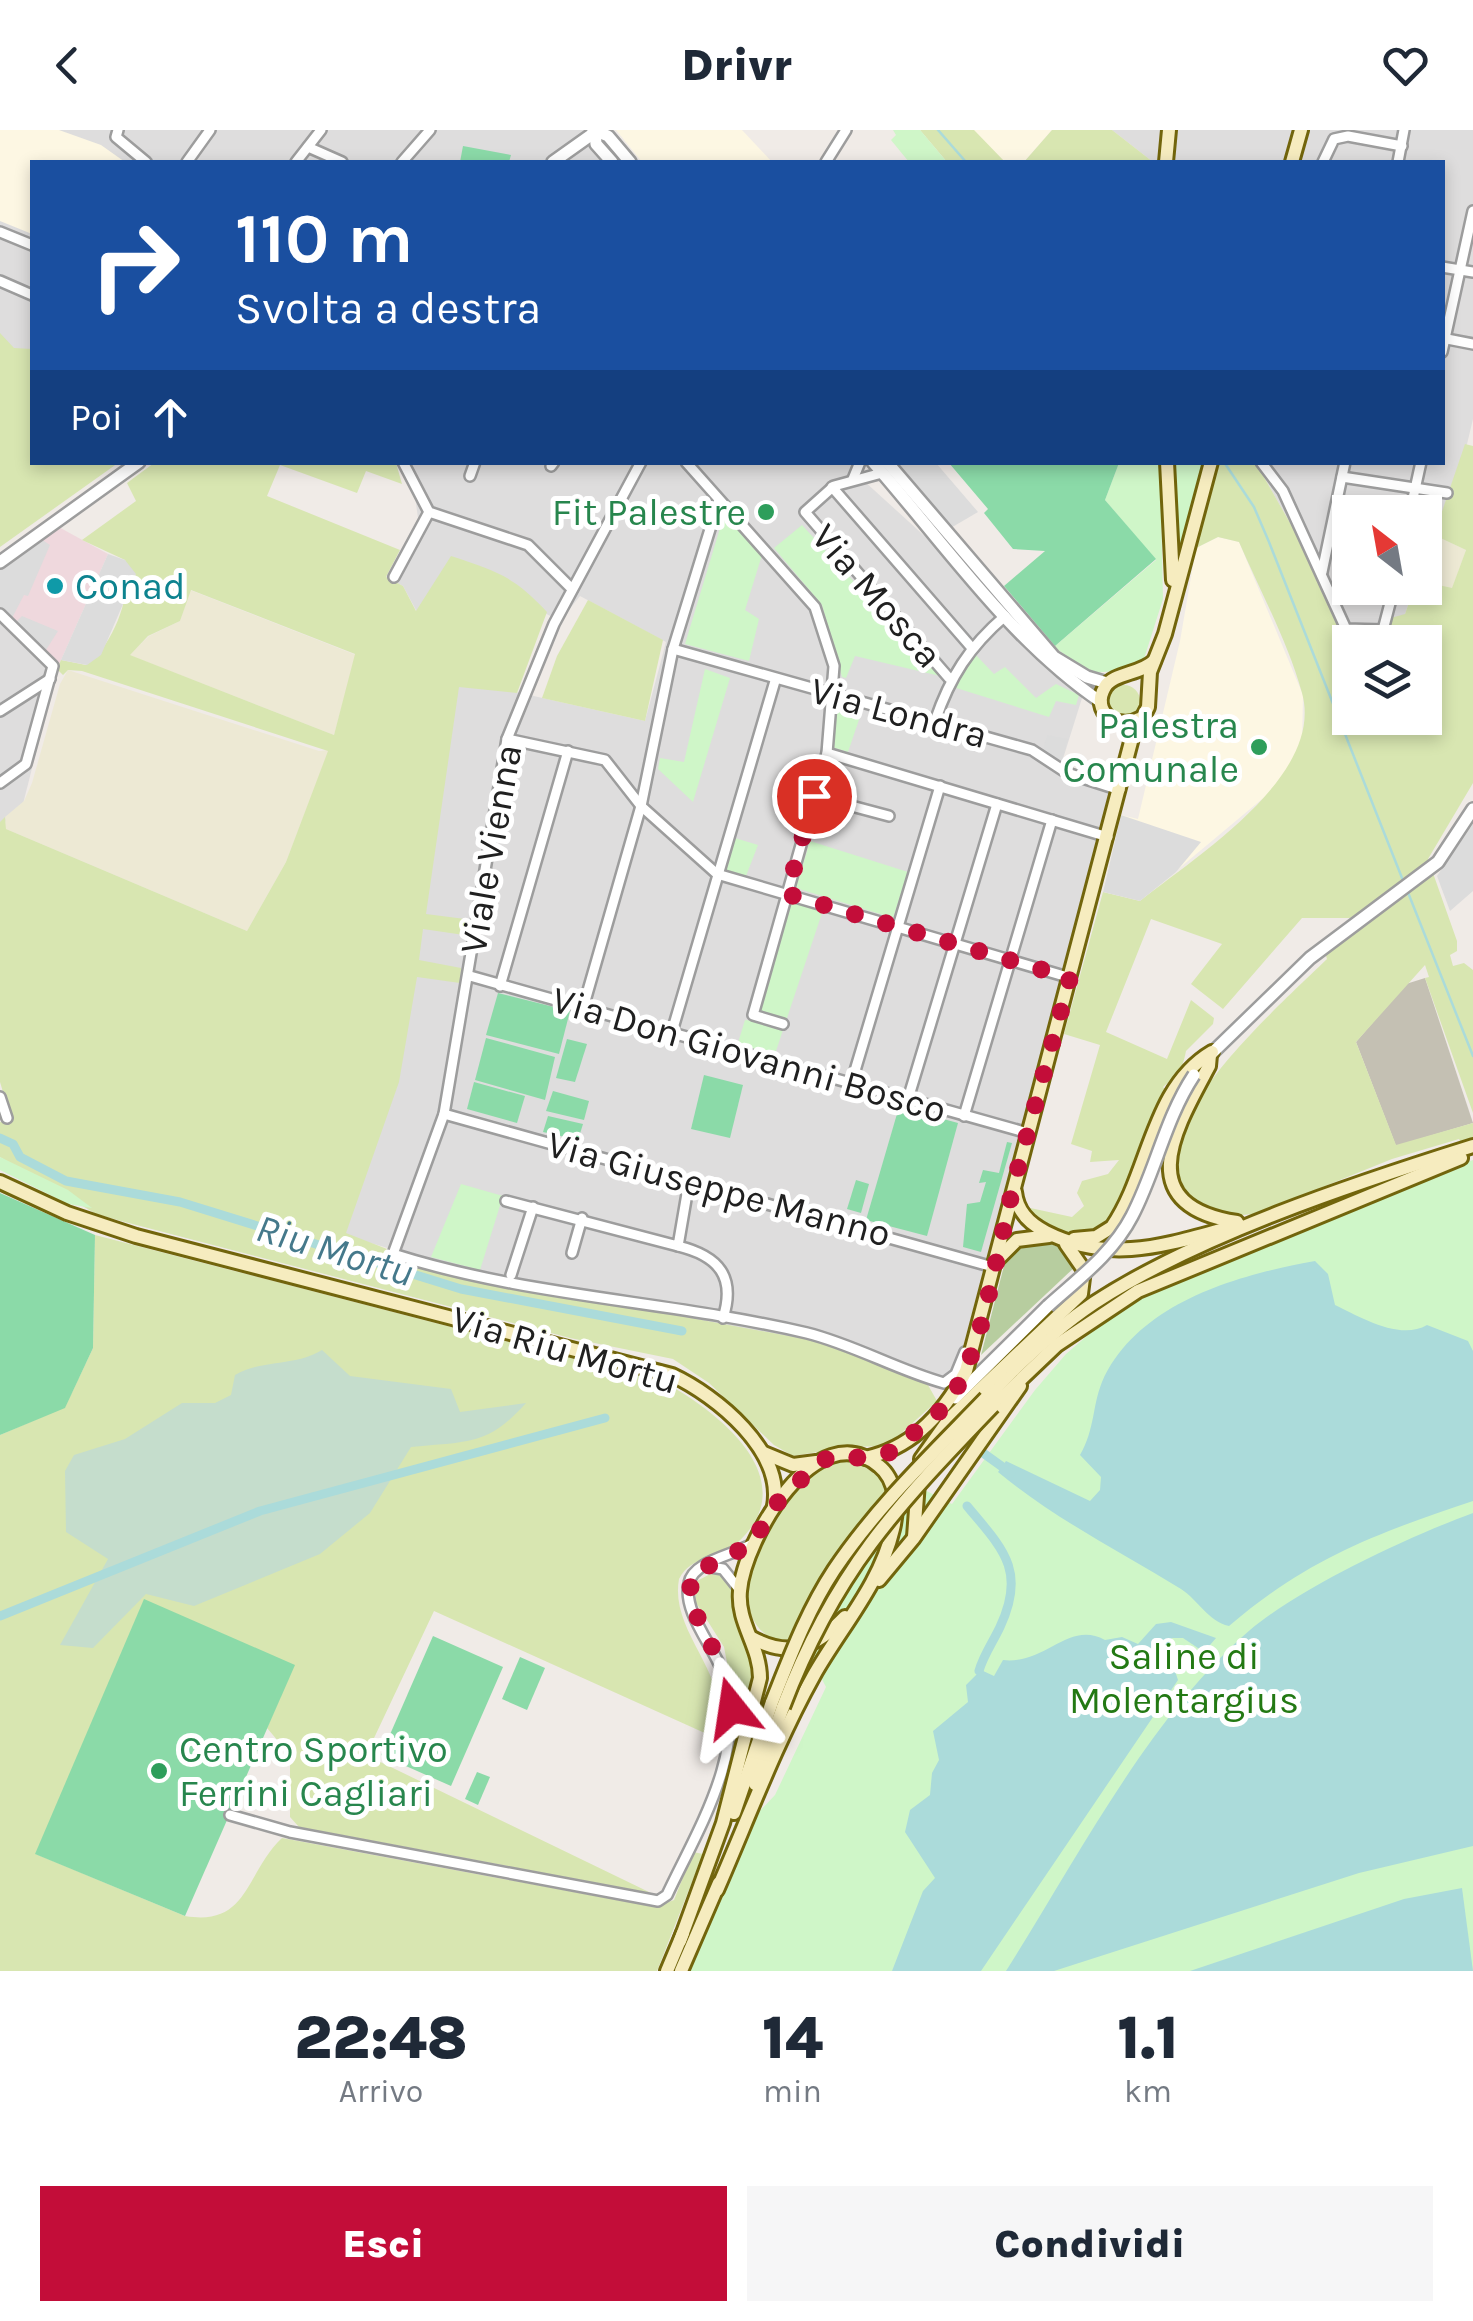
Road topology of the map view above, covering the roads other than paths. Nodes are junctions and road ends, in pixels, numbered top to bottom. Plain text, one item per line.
1 (118, 130) edge
2 (210, 130) edge
3 (321, 130) edge
4 (430, 130) edge
5 (846, 130) edge
6 (1169, 130) edge
7 (1301, 130) edge
8 (1404, 130) edge
9 (596, 131) edge
10 (1402, 146) junction
11 (308, 148) junction
12 (144, 160) edge
13 (188, 160) edge
14 (298, 160) edge
15 (337, 160) edge
16 (404, 160) edge
17 (556, 160) edge
18 (610, 160) edge
19 (628, 160) edge
20 (827, 160) edge
21 (1166, 160) edge
22 (1293, 160) edge
23 (1324, 160) edge
24 (1398, 160) edge
25 (1473, 212) edge
26 (0, 232) edge
27 (30, 244) edge
28 (1445, 268) edge
29 (1460, 270) junction
30 (1473, 272) edge
31 (0, 281) edge
32 (30, 294) edge
33 (1445, 334) edge
34 (1445, 338) edge
35 (1473, 344) edge
36 (135, 465) edge
37 (405, 465) edge
38 (474, 465) edge
39 (639, 465) edge
40 (689, 465) edge
41 (860, 465) edge
42 (1167, 465) edge
43 (1263, 465) edge
44 (1344, 465) edge
45 (1420, 465) edge
46 (881, 467) edge
47 (1210, 468) edge
48 (470, 476) dead end
49 (1342, 477) junction
50 (851, 481) junction
51 (832, 487) junction
52 (1416, 488) junction
53 (1447, 494) dead end
54 (1414, 495) edge
55 (719, 500) junction
56 (429, 512) junction
57 (0, 562) edge
58 (1322, 572) junction
59 (394, 577) dead end
60 (572, 590) junction
61 (1332, 596) edge
62 (1170, 605) junction
63 (1336, 605) edge
64 (1391, 605) edge
65 (0, 614) edge
66 (1005, 616) junction
67 (13, 627) junction
68 (1, 635) edge
69 (972, 648) junction
70 (673, 649) junction
71 (1156, 659) junction
72 (1129, 677) junction
73 (949, 678) junction
74 (50, 679) junction
75 (775, 680) junction
76 (1107, 683) junction
77 (1147, 692) junction
78 (834, 694) junction
79 (1100, 702) junction
80 (0, 711) edge
81 (1139, 719) junction
82 (935, 721) junction
83 (1118, 723) junction
84 (507, 739) junction
85 (1130, 750) junction
86 (568, 752) junction
87 (827, 753) junction
88 (0, 784) edge
89 (940, 786) junction
90 (1120, 790) junction
91 (814, 796) junction
92 (1473, 796) edge
93 (997, 804) junction
94 (641, 806) junction
95 (1473, 809) edge
96 (889, 816) dead end
97 (1052, 820) junction
98 (1108, 836) junction
99 (1447, 848) junction
100 (717, 874) junction
101 (787, 894) junction
102 (898, 927) junction
103 (955, 944) junction
104 (1011, 960) junction
105 (470, 976) junction
106 (1070, 978) junction
107 (500, 986) junction
108 (583, 1008) junction
109 (783, 1024) dead end
110 (672, 1034) junction
111 (1211, 1054) junction
112 (852, 1084) junction
113 (0, 1097) edge
114 (908, 1099) junction
115 (444, 1114) junction
116 (964, 1116) junction
117 (4, 1117) edge
118 (1028, 1134) junction
119 (1473, 1149) edge
120 (1374, 1177) junction
121 (0, 1182) edge
122 (689, 1182) junction
123 (1014, 1183) junction
124 (506, 1201) dead end
125 (533, 1207) junction
126 (582, 1218) junction
127 (1244, 1223) junction
128 (1056, 1237) junction
129 (678, 1246) junction
130 (572, 1253) dead end
131 (994, 1265) junction
132 (510, 1275) dead end
133 (722, 1318) junction
134 (1029, 1371) junction
135 (990, 1402) junction
136 (946, 1407) junction
137 (763, 1453) junction
138 (865, 1458) junction
139 (921, 1459) junction
140 (819, 1462) junction
141 (774, 1506) junction
142 (913, 1539) junction
143 (752, 1544) junction
144 (702, 1566) junction
145 (740, 1589) junction
146 (864, 1597) junction
147 (752, 1638) junction
148 (778, 1704) junction
149 (230, 1814) dead end
150 (716, 1890) junction
151 (680, 1941) junction
152 (668, 1971) edge
153 (681, 1971) edge

1 - 12 street
2 - 13 street
3 - 11 street
4 - 16 street
5 - 20 street
6 - 21 main road
7 - 22 main road
8 - 10 street
9 - 17 street
9 - 18 street
9 - 19 street
10 - 23 street
10 - 24 street
11 - 14 street
11 - 15 street
25 - 29 street
26 - 27 street
28 - 29 street
29 - 30 street
29 - 33 street
31 - 32 street
34 - 35 street
36 - 57 street
37 - 56 street
38 - 48 street
39 - 60 street, Viale Vienna
40 - 55 street
41 - 50 street, Via Mosca
42 - 62 main road
43 - 58 street
44 - 49 street
45 - 52 street
46 - 50 street, Via Mosca
46 - 66 street
46 - 76 street
47 - 62 main road
49 - 52 street
49 - 58 street
50 - 51 street, Via Mosca
51 - 69 street
51 - 73 street, Via Mosca
52 - 53 street
52 - 54 street
55 - 70 street
55 - 78 street
56 - 59 street
56 - 60 street
58 - 61 street
60 - 84 street, Viale Vienna
62 - 71 main road
63 - 64 street
65 - 67 street
66 - 69 street
66 - 79 street
67 - 68 street
67 - 74 street
69 - 73 street
70 - 75 street, Via Londra
70 - 94 street
71 - 72 main road
71 - 77 main road
72 - 76 main road
72 - 77 main road
73 - 82 street
74 - 80 street
74 - 88 street
75 - 78 street, Via Londra
75 - 100 street
76 - 79 main road
77 - 81 main road
78 - 82 street, Via Londra
78 - 87 street
79 - 83 main road
81 - 83 main road
81 - 85 main road
82 - 90 street, Via Londra
83 - 85 main road
84 - 86 street
84 - 105 street, Viale Vienna
85 - 90 main road
86 - 94 street
86 - 107 street
87 - 89 street
87 - 91 street
89 - 93 street
89 - 102 street
90 - 98 main road
91 - 96 street
91 - 101 street
92 - 99 street
93 - 97 street
93 - 103 street
94 - 100 street
94 - 108 street
95 - 99 street
97 - 98 street
97 - 104 street
98 - 106 main road
99 - 111 street
100 - 101 street
100 - 110 street
101 - 102 street
101 - 109 street
102 - 103 street
102 - 112 street
103 - 104 street
103 - 114 street
104 - 106 street
104 - 116 street
105 - 107 street, Via Don Giovanni Bosco
105 - 115 street, Viale Vienna
106 - 118 main road
107 - 108 street, Via Don Giovanni Bosco
108 - 110 street, Via Don Giovanni Bosco
110 - 112 street, Via Don Giovanni Bosco
111 - 127 main road
111 - 128 main road
111 - 136 street, bridge
112 - 114 street, Via Don Giovanni Bosco
113 - 117 street
114 - 116 street, Via Don Giovanni Bosco
115 - 122 street, Via Giuseppe Manno
115 - 133 street, Viale Vienna
116 - 118 street, Via Don Giovanni Bosco
118 - 123 main road
119 - 120 main road
119 - 134 main road
120 - 127 main road
120 - 135 main road
121 - 137 main road, Via Riu Mortu
122 - 129 street
122 - 131 street, Via Giuseppe Manno
123 - 128 main road
123 - 131 main road
124 - 125 street
125 - 126 street
125 - 132 street
126 - 129 street
126 - 130 street
127 - 128 main road
128 - 131 main road
128 - 139 main road
129 - 133 street
131 - 133 street
131 - 136 main road
134 - 135 main road
134 - 142 main road
135 - 148 main road, bridge
136 - 138 main road
136 - 139 main road
137 - 140 main road
137 - 141 main road, Via Riu Mortu
138 - 140 main road
138 - 146 main road
139 - 142 main road
140 - 141 main road
141 - 143 main road
142 - 146 main road
143 - 144 street
143 - 145 main road
144 - 145 street
144 - 149 street
145 - 147 main road
146 - 147 main road
146 - 150 main road
147 - 151 main road
148 - 150 main road
148 - 151 main road
150 - 153 main road
151 - 152 main road

